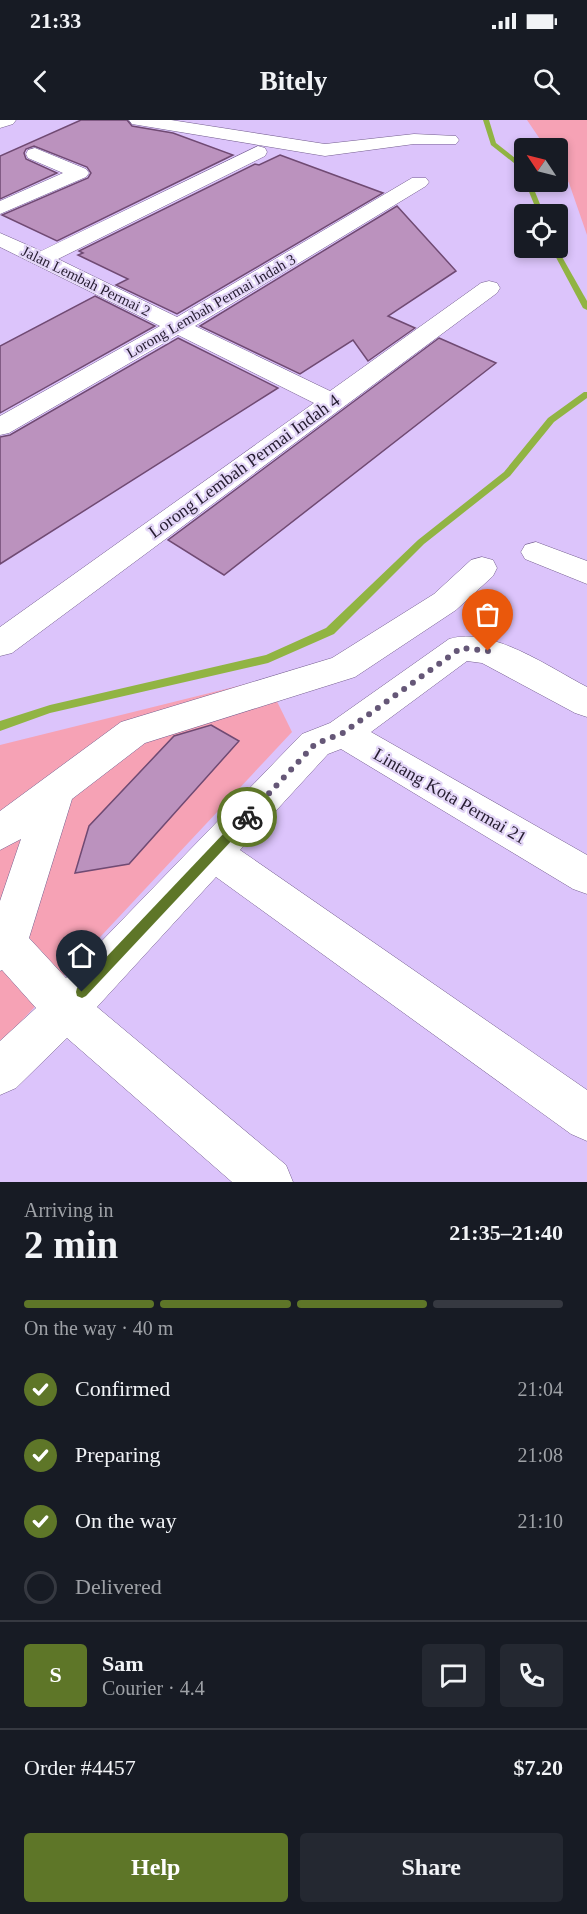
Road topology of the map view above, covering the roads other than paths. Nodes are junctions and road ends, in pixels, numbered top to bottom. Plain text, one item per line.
1 (7, 120) edge
2 (138, 120) edge
3 (0, 123) edge
4 (450, 140) dead end
5 (258, 152) dead end
6 (35, 154) dead end
7 (420, 182) dead end
8 (0, 208) edge
9 (0, 239) edge
10 (42, 259) junction
11 (489, 288) dead end
12 (178, 326) junction
13 (333, 402) junction
14 (0, 427) edge
15 (536, 552) dead end
16 (482, 568) dead end
17 (587, 573) edge
18 (0, 644) edge
19 (587, 703) edge
20 (343, 733) junction
21 (56, 791) junction
22 (0, 833) edge
23 (213, 853) junction
24 (587, 876) edge
25 (2, 946) edge
26 (66, 1010) junction
27 (0, 1072) edge
28 (587, 1118) edge
29 (269, 1182) edge

1 - 3 street
2 - 4 street
5 - 10 street
6 - 8 street
7 - 12 street, Lorong Lembah Permai Indah 3
9 - 10 street, Jalan Lembah Permai 2
10 - 12 street, Jalan Lembah Permai 2
11 - 13 street, Lorong Lembah Permai Indah 4
12 - 13 street, Jalan Lembah Permai 2
12 - 14 street, Lorong Lembah Permai Indah 3
13 - 18 street, Lorong Lembah Permai Indah 4
15 - 17 street
16 - 21 street
19 - 20 street
20 - 23 street
20 - 24 street, Lintang Kota Permai 21
21 - 22 street
21 - 25 street
23 - 26 street
23 - 28 street
25 - 26 street
26 - 27 street
26 - 29 street

